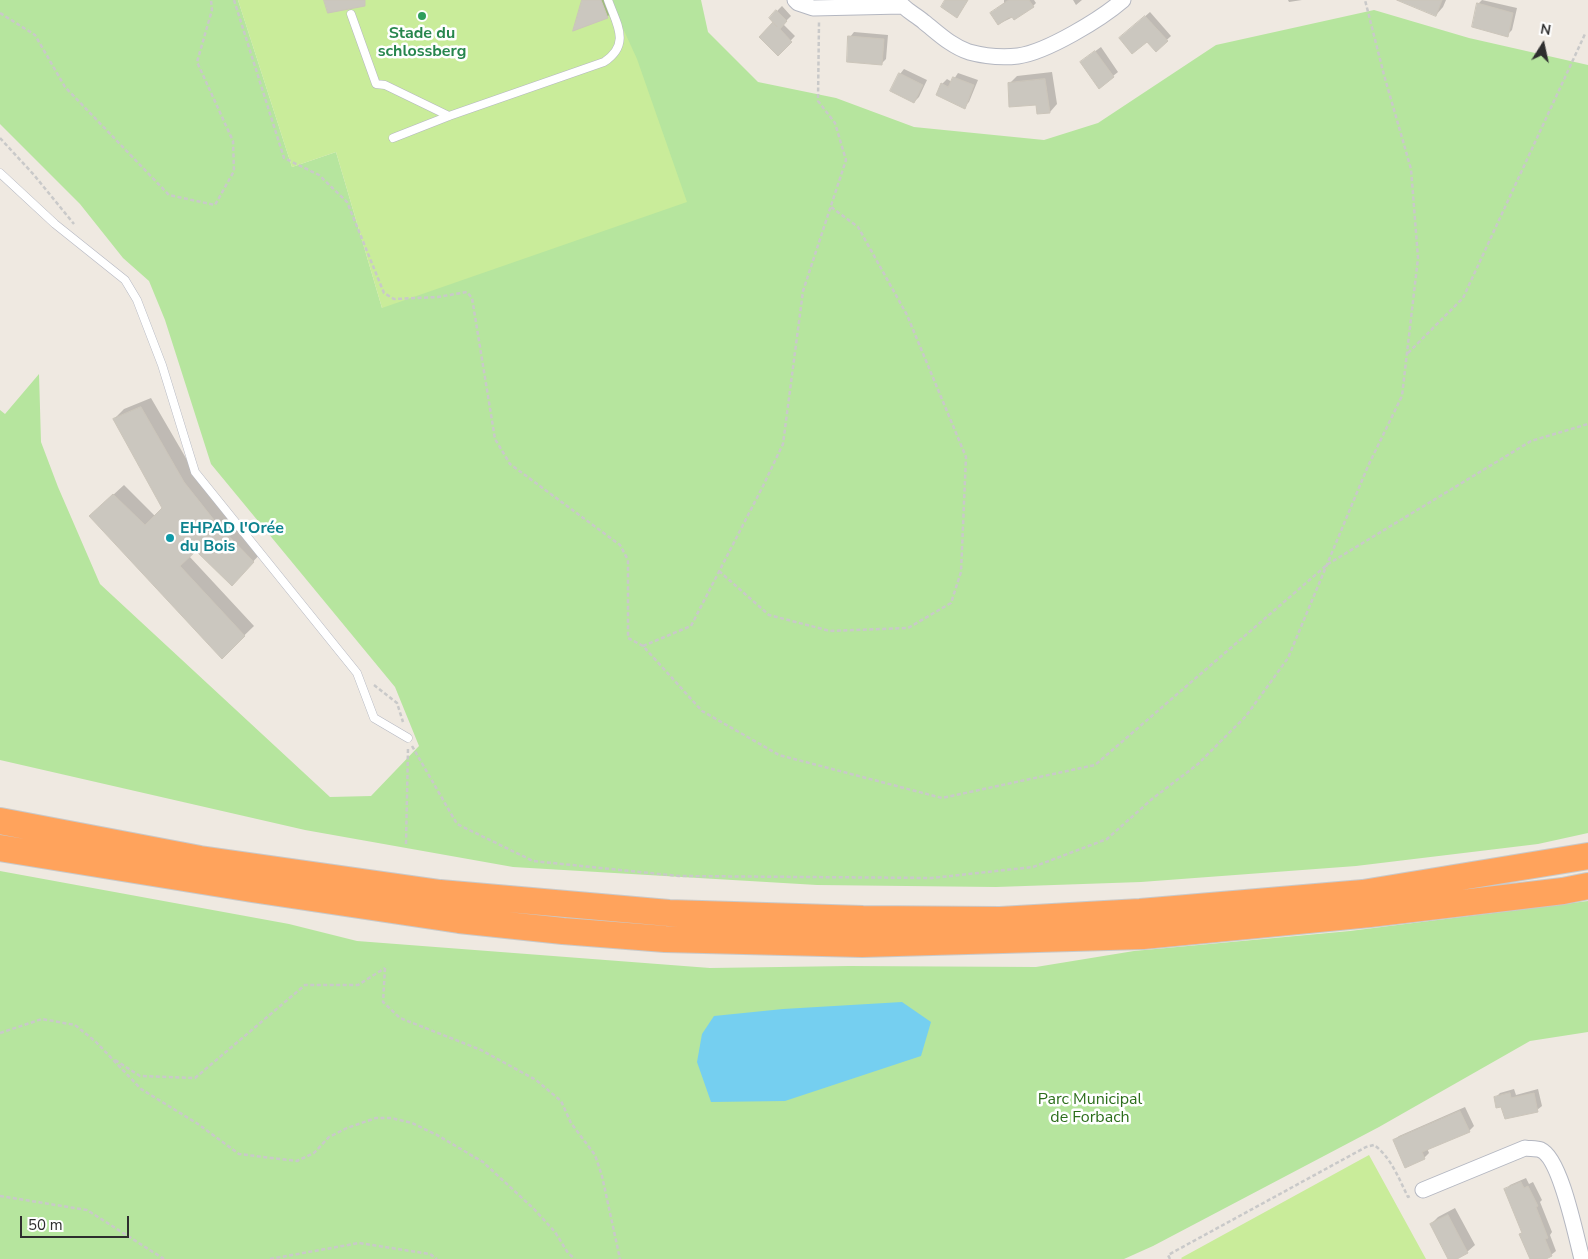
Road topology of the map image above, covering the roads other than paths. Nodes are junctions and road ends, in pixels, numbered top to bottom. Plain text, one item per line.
1 (608, 0) edge
2 (795, 0) edge
3 (1123, 0) edge
4 (900, 3) edge
5 (351, 14) dead end
6 (449, 116) junction
7 (393, 138) dead end
8 (0, 173) edge
9 (408, 738) road end
10 (0, 821) edge
11 (0, 848) edge
12 (1588, 856) edge
13 (1588, 886) edge
14 (1423, 1190) road end
15 (1582, 1259) edge

1 - 6 lane
2 - 4 street
3 - 4 street
5 - 6 lane
6 - 7 lane
8 - 9 lane
10 - 12 highway
11 - 13 highway
14 - 15 street

